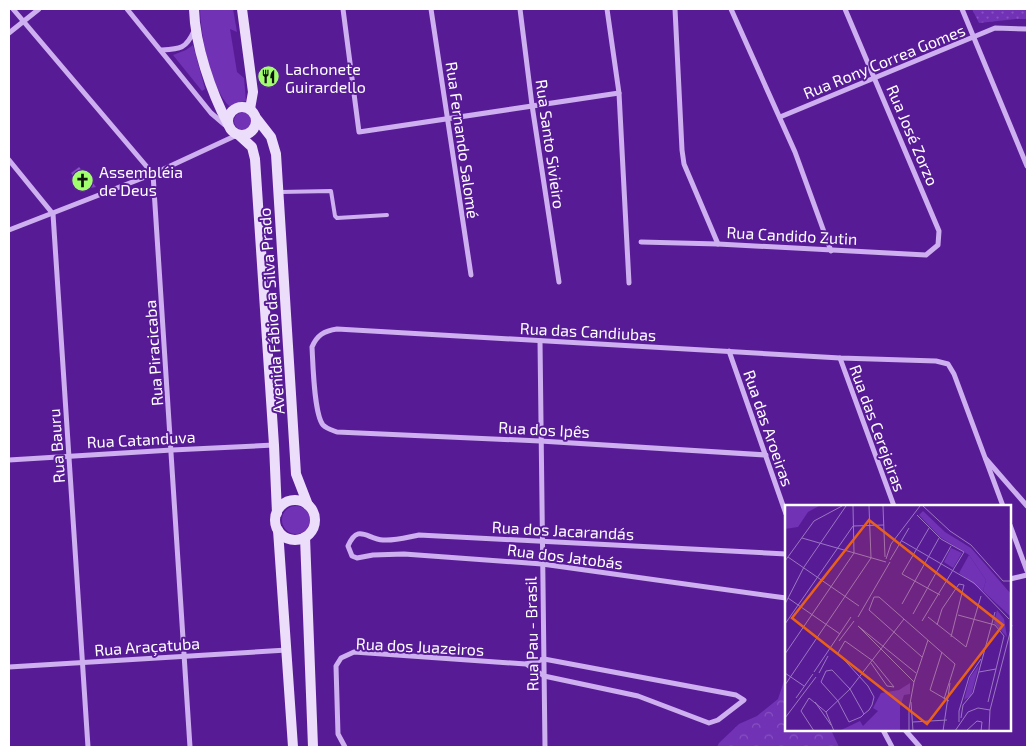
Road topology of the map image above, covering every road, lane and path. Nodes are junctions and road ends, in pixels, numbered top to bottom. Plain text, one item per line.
1 (13, 9) edge
2 (39, 9) edge
3 (127, 9) edge
4 (194, 9) edge
5 (242, 9) edge
6 (343, 9) edge
7 (431, 9) edge
8 (520, 9) edge
9 (607, 9) edge
10 (675, 9) edge
11 (731, 9) edge
12 (845, 9) edge
13 (962, 9) edge
14 (24, 21) junction
15 (195, 29) junction
16 (1027, 29) edge
17 (9, 33) edge
18 (974, 38) junction
19 (161, 50) junction
20 (875, 78) junction
21 (618, 93) junction
22 (532, 105) junction
23 (250, 109) junction
24 (780, 117) junction
25 (447, 118) junction
26 (257, 119) junction
27 (234, 131) junction
28 (9, 160) edge
29 (1027, 166) edge
30 (153, 174) junction
31 (278, 192) junction
32 (53, 214) junction
33 (387, 216) dead end
34 (9, 230) edge
35 (641, 242) dead end
36 (718, 244) junction
37 (938, 245) joint
38 (830, 251) junction
39 (471, 275) dead end
40 (559, 282) dead end
41 (630, 283) dead end
42 (540, 341) junction
43 (729, 351) junction
44 (840, 358) junction
45 (322, 424) joint
46 (540, 441) junction
47 (274, 445) junction
48 (172, 450) junction
49 (766, 454) junction
50 (69, 456) junction
51 (984, 457) junction
52 (9, 460) edge
53 (308, 505) junction
54 (894, 505) edge
55 (1003, 505) edge
56 (1027, 506) edge
57 (785, 511) edge
58 (277, 513) junction
59 (1011, 528) edge
60 (278, 530) junction
61 (305, 537) junction
62 (542, 541) junction
63 (348, 546) joint
64 (785, 554) edge
65 (542, 564) junction
66 (1027, 573) edge
67 (1011, 579) edge
68 (785, 598) edge
69 (287, 650) junction
70 (184, 656) junction
71 (544, 659) junction
72 (83, 662) junction
73 (526, 664) junction
74 (9, 667) edge
75 (544, 676) junction
76 (884, 731) edge
77 (906, 731) edge
78 (343, 746) edge
79 (88, 747) edge
80 (190, 747) edge
81 (293, 747) edge
82 (313, 747) edge
83 (545, 747) edge
84 (892, 747) edge
85 (920, 747) edge

1 - 14 street
2 - 14 street
3 - 19 street
4 - 15 main road, Avenida Fábio da Silva Prado
5 - 23 main road
6 - 25 street
7 - 25 street, Rua Fernando Salomé
8 - 22 street, Rua Santo Sivieiro
9 - 21 street
10 - 36 street
11 - 24 street
12 - 20 street, Rua José Zorzo
13 - 18 street
14 - 17 street
14 - 30 street
15 - 19 street
15 - 27 main road, Avenida Fábio da Silva Prado
16 - 18 street, Rua Rony Correa Gomes
18 - 20 street, Rua Rony Correa Gomes
18 - 29 street
19 - 27 street
20 - 24 street, Rua Rony Correa Gomes
20 - 37 street, Rua José Zorzo
21 - 22 street
21 - 41 street
22 - 25 street
22 - 40 street, Rua Santo Sivieiro
23 - 26 main road
23 - 27 main road
24 - 38 street
25 - 39 street, Rua Fernando Salomé
26 - 27 main road
26 - 31 main road, Avenida Fábio da Silva Prado
27 - 30 street
27 - 47 main road, Avenida Fábio da Silva Prado
28 - 32 street
30 - 32 street
30 - 48 street, Rua Piracicaba
31 - 33 lane
31 - 53 main road, Avenida Fábio da Silva Prado
32 - 34 street
32 - 50 street, Rua Bauru
35 - 36 street, Rua Candido Zutin
36 - 38 street, Rua Candido Zutin
37 - 38 street, Rua Candido Zutin
42 - 43 street, Rua das Candiubas
42 - 45 street, Rua das Candiubas
42 - 46 street, Rua Pau - Brasil
43 - 44 street, Rua das Candiubas
43 - 49 street, Rua das Aroeiras
44 - 51 street, Rua das Candiubas
44 - 54 street, Rua das Cerejeiras
45 - 46 street, Rua dos Ipês
46 - 49 street, Rua dos Ipês
46 - 62 street, Rua Pau - Brasil
47 - 48 street, Rua Catanduva
47 - 58 main road, Avenida Fábio da Silva Prado
48 - 50 street, Rua Catanduva
48 - 70 street, Rua Piracicaba
49 - 57 street, Rua das Aroeiras
50 - 52 street, Rua Catanduva
50 - 72 street, Rua Bauru
51 - 55 street
51 - 56 street
53 - 58 main road
53 - 61 main road
58 - 60 main road
59 - 66 street
60 - 61 main road
60 - 69 main road
61 - 82 main road
62 - 63 street, Rua dos Jacarandás
62 - 64 street, Rua dos Jacarandás
62 - 65 street, Rua Pau - Brasil
63 - 65 street, Rua dos Jatobás
65 - 68 street, Rua dos Jatobás
65 - 71 street, Rua Pau - Brasil
66 - 67 street
69 - 70 street, Rua Araçatuba
69 - 81 main road
70 - 72 street, Rua Araçatuba
70 - 80 street, Rua Piracicaba
71 - 73 street, Rua dos Juazeiros
71 - 75 street, Rua Pau - Brasil
71 - 75 street, Rua dos Juazeiros
72 - 74 street, Rua Araçatuba
72 - 79 street, Rua Bauru
73 - 75 street, Rua dos Juazeiros
73 - 78 street, Rua dos Juazeiros
75 - 83 street, Rua Pau - Brasil
76 - 84 street
77 - 85 street

